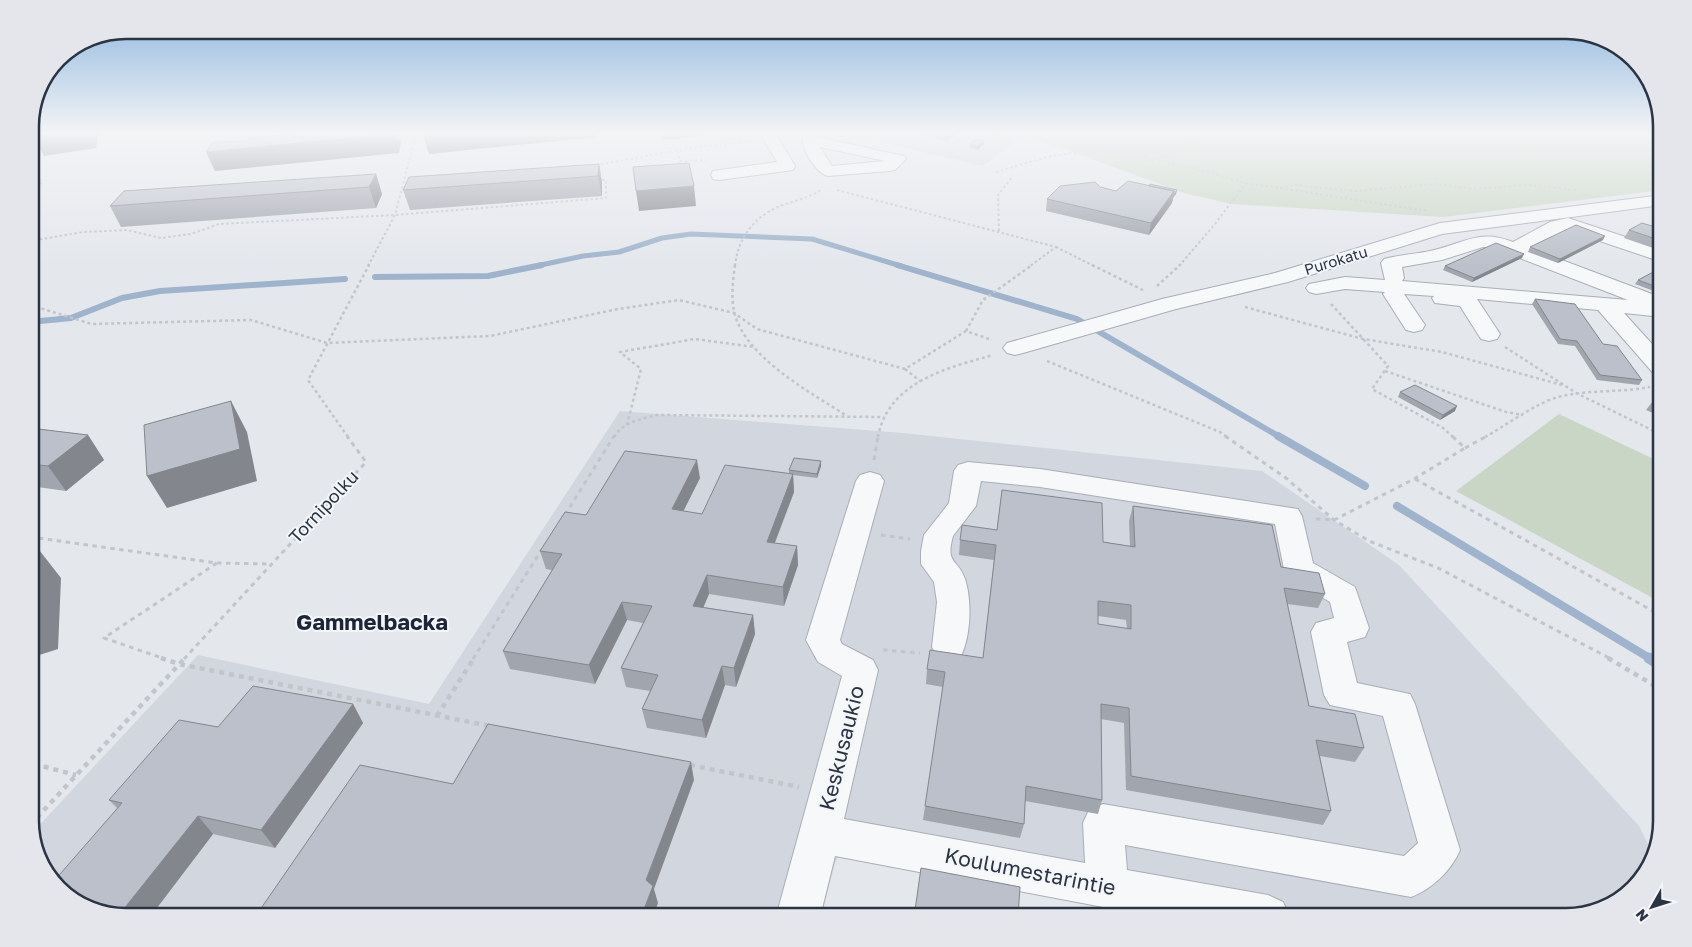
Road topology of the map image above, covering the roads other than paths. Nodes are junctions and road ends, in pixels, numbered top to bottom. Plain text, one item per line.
1 (769, 178) edge
2 (773, 187) dead end
3 (1653, 201) edge
4 (1514, 249) junction
5 (1368, 251) junction
6 (1653, 253) edge
7 (1281, 278) junction
8 (1393, 279) junction
9 (1316, 288) junction
10 (1653, 302) edge
11 (1605, 305) junction
12 (1653, 309) edge
13 (1414, 325) dead end
14 (1489, 334) road end
15 (1015, 348) road end
16 (1653, 371) edge
17 (870, 481) road end
18 (949, 647) road end
19 (821, 834) junction
20 (1107, 887) junction
21 (800, 908) edge
22 (1220, 908) edge

1 - 2 street
3 - 5 street, Purokatu
4 - 6 street
4 - 8 street
4 - 10 street
5 - 7 street, Purokatu
5 - 8 street
7 - 9 street
7 - 15 street, Purokatu
8 - 9 street
8 - 13 street
8 - 14 street
9 - 11 street
11 - 12 street
11 - 16 street
17 - 19 street, Keskusaukio
18 - 20 street
19 - 20 street, Koulumestarintie
19 - 21 street, Keskusaukio
20 - 22 street, Koulumestarintie

